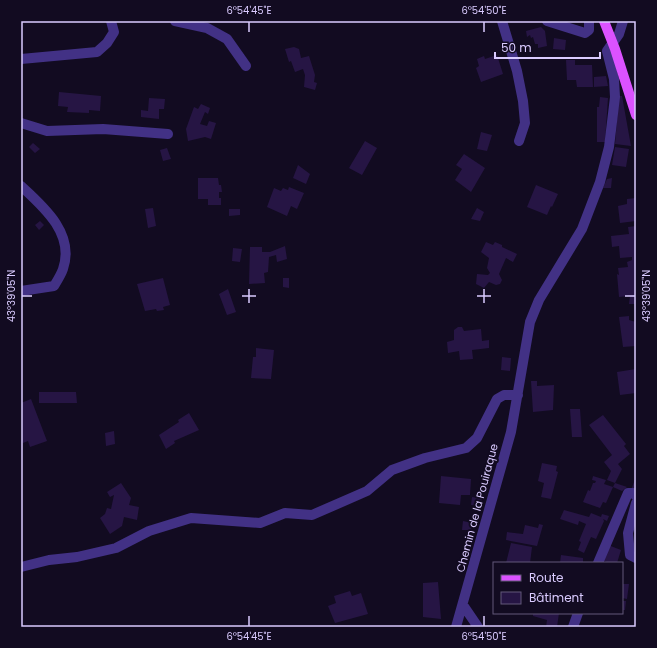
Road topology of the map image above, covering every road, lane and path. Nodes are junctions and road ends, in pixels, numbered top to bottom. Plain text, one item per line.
1 (110, 21) edge
2 (175, 21) edge
3 (502, 21) edge
4 (547, 21) edge
5 (589, 21) edge
6 (604, 21) edge
7 (623, 21) edge
8 (612, 42) junction
9 (21, 59) edge
10 (246, 66) dead end
11 (636, 115) edge
12 (21, 123) edge
13 (168, 134) dead end
14 (519, 141) dead end
15 (21, 186) edge
16 (21, 291) edge
17 (518, 395) junction
18 (636, 496) edge
19 (636, 504) edge
20 (636, 558) edge
21 (598, 562) edge
22 (21, 567) edge
23 (463, 605) junction
24 (578, 614) edge
25 (456, 627) edge
26 (478, 627) edge
27 (572, 627) edge

1 - 9 street
2 - 10 street
3 - 14 street
4 - 5 street
6 - 8 main road
7 - 8 street
8 - 11 main road
8 - 17 street, Chemin de la Pouiraque
12 - 13 street
15 - 16 street
17 - 22 street
17 - 23 street, Chemin de la Pouiraque
18 - 21 street
19 - 20 street
23 - 25 street, Chemin de la Pouiraque
23 - 26 street
24 - 27 street

